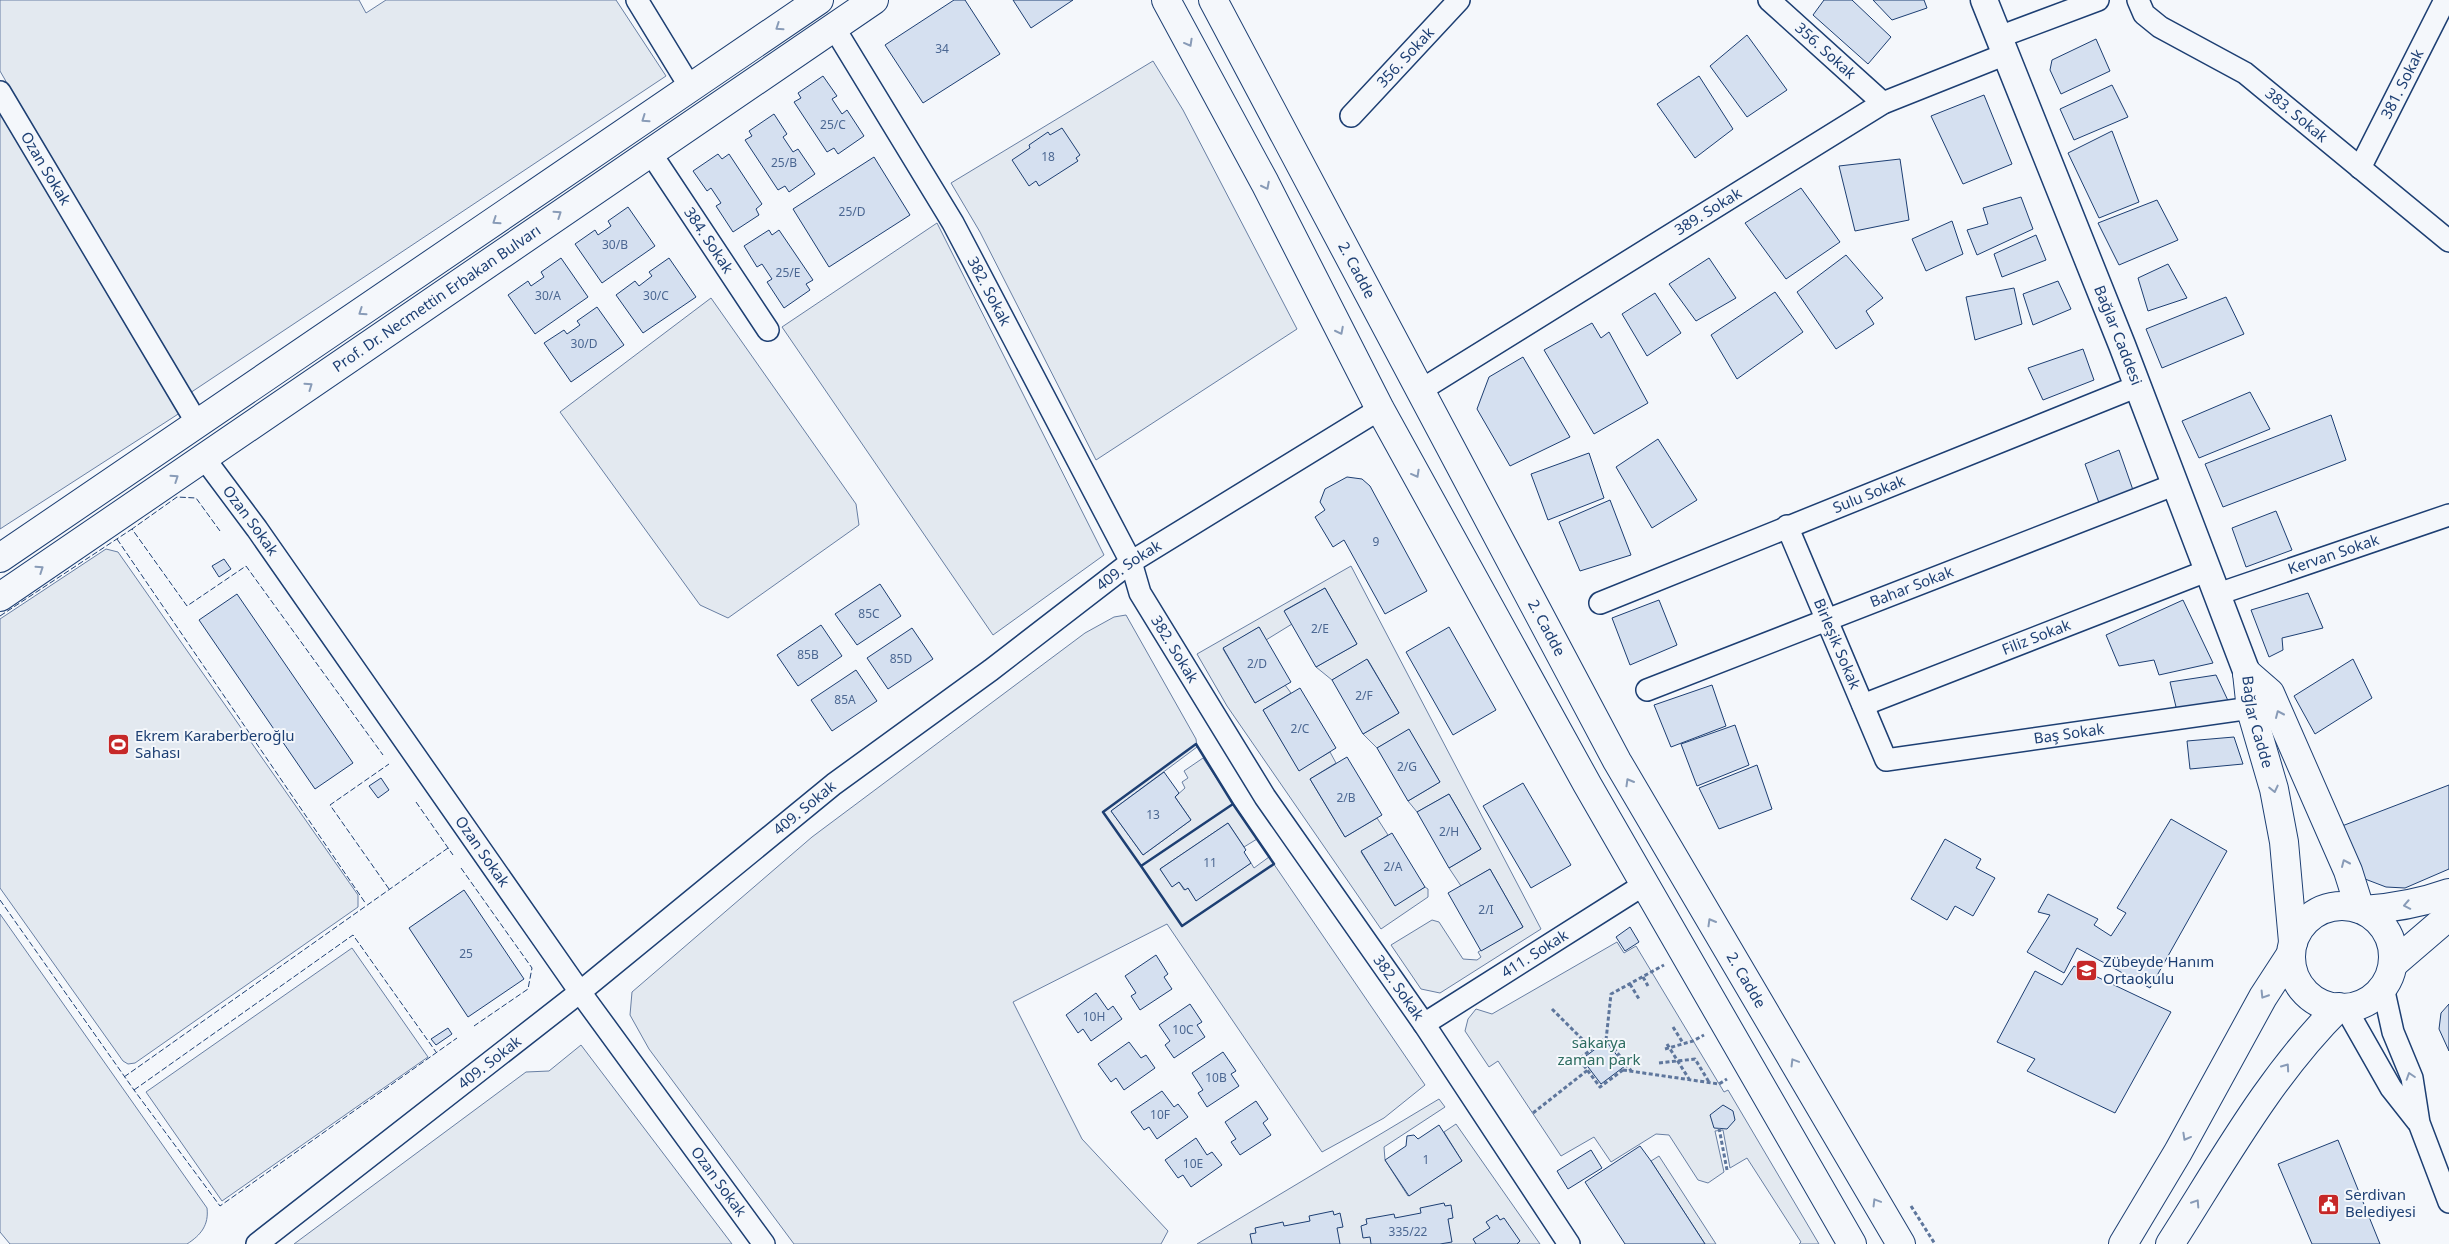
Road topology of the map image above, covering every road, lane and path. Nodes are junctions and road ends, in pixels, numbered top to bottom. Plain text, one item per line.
1 (637, 0) edge
2 (819, 0) edge
3 (874, 0) edge
4 (1166, 0) edge
5 (1212, 0) edge
6 (1460, 0) edge
7 (1769, 0) edge
8 (1984, 0) edge
9 (2098, 0) edge
10 (2138, 0) edge
11 (2445, 0) edge
12 (833, 26) junction
13 (2002, 45) junction
14 (690, 88) junction
15 (0, 92) edge
16 (1883, 103) junction
17 (1351, 116) dead end
18 (650, 152) junction
19 (2360, 168) junction
20 (2449, 241) edge
21 (768, 330) dead end
22 (2138, 386) junction
23 (1420, 390) junction
24 (1380, 409) junction
25 (200, 422) junction
26 (204, 458) junction
27 (2176, 484) junction
28 (2449, 515) edge
29 (1788, 526) junction
30 (0, 558) edge
31 (1131, 562) junction
32 (2209, 570) junction
33 (2218, 594) junction
34 (0, 597) edge
35 (1600, 603) dead end
36 (1827, 620) junction
37 (2247, 674) junction
38 (1647, 690) dead end
39 (1863, 705) junction
40 (2251, 708) junction
41 (1886, 760) joint
42 (1645, 884) junction
43 (2449, 893) edge
44 (2362, 910) junction
45 (2449, 916) edge
46 (2292, 948) junction
47 (1652, 972) dead end
48 (2388, 976) junction
49 (1643, 977) junction
50 (1630, 984) junction
51 (1648, 986) dead end
52 (580, 992) junction
53 (1638, 999) dead end
54 (2342, 1007) junction
55 (1552, 1009) dead end
56 (1424, 1024) junction
57 (1673, 1027) dead end
58 (1606, 1040) junction
59 (1693, 1041) dead end
60 (1683, 1043) junction
61 (1593, 1050) junction
62 (1678, 1061) junction
63 (1659, 1063) dead end
64 (1588, 1069) junction
65 (1632, 1072) junction
66 (1690, 1080) junction
67 (1709, 1083) junction
68 (1719, 1084) dead end
69 (1533, 1113) dead end
70 (2419, 1124) junction
71 (1719, 1128) dead end
72 (1727, 1170) dead end
73 (2449, 1202) edge
74 (1850, 1241) edge
75 (257, 1244) edge
76 (764, 1244) edge
77 (1569, 1244) edge
78 (1901, 1244) edge
79 (2122, 1244) edge
80 (2170, 1244) edge

1 - 14 street
2 -> 14 main road, Prof. Dr. Necmettin Erbakan Bulvarı
3 - 12 main road, Prof. Dr. Necmettin Erbakan Bulvarı
4 -> 24 main road
5 - 23 main road, 2. Cadde
6 - 17 street, 356. Sokak
7 - 16 street, 356. Sokak
8 - 13 street, Bağlar Caddesi
9 - 13 street, 389. Sokak
10 - 19 street, 383. Sokak
11 - 19 street, 381. Sokak
12 - 18 main road, Prof. Dr. Necmettin Erbakan Bulvarı
12 - 31 street, 382. Sokak
13 - 16 street, 389. Sokak
13 - 22 street, Bağlar Caddesi
14 -> 25 main road, Prof. Dr. Necmettin Erbakan Bulvarı
15 - 25 street, Ozan Sokak
16 - 23 street, 389. Sokak
18 - 21 street, 384. Sokak
26 -> 18 main road, Prof. Dr. Necmettin Erbakan Bulvarı
19 - 20 street, 383. Sokak
22 - 27 street, Bağlar Caddesi
22 - 29 street, Sulu Sokak
78 -> 23 main road, 2. Cadde
24 - 31 street, 409. Sokak
24 -> 42 main road
25 - 30 main road, Prof. Dr. Necmettin Erbakan Bulvarı
34 -> 26 main road, Prof. Dr. Necmettin Erbakan Bulvarı
26 - 52 street, Ozan Sokak
27 - 32 street, Bağlar Caddesi
27 - 36 street, Bahar Sokak
28 - 33 street, Kervan Sokak
29 - 35 street, Sulu Sokak
29 - 36 street, Birleşik Sokak
31 - 52 street, 409. Sokak
31 - 56 street, 382. Sokak
32 - 33 street, Bağlar Caddesi
32 - 39 street, Filiz Sokak
33 - 37 street, Bağlar Caddesi
36 - 38 street, Bahar Sokak
36 - 39 street, Birleşik Sokak
37 - 40 main road, Bağlar Cadde
44 -> 37 main road, Bağlar Cadde
39 - 41 street, Birleşik Sokak
40 - 41 street, Baş Sokak
40 -> 46 main road, Bağlar Cadde
42 - 56 street, 411. Sokak
42 - 74 main road
43 -> 44 main road
44 - 46 main road
44 - 48 main road
45 - 48 main road
46 - 54 main road
46 -> 79 main road
47 - 49 path
48 - 54 main road
70 -> 48 street
49 - 50 path
49 - 51 path
50 - 53 path
50 - 58 path
52 - 75 street, 409. Sokak
52 - 76 street, Ozan Sokak
54 - 70 street
80 -> 54 main road
55 - 61 path
56 - 77 street, 382. Sokak
57 - 60 path
58 - 61 path
58 - 65 path
59 - 60 path
60 - 62 path
61 - 64 path
62 - 63 path
62 - 66 path
62 - 67 path
64 - 65 path
64 - 69 path
65 - 66 path
66 - 67 path
67 - 68 path
70 - 73 street
71 - 72 path

